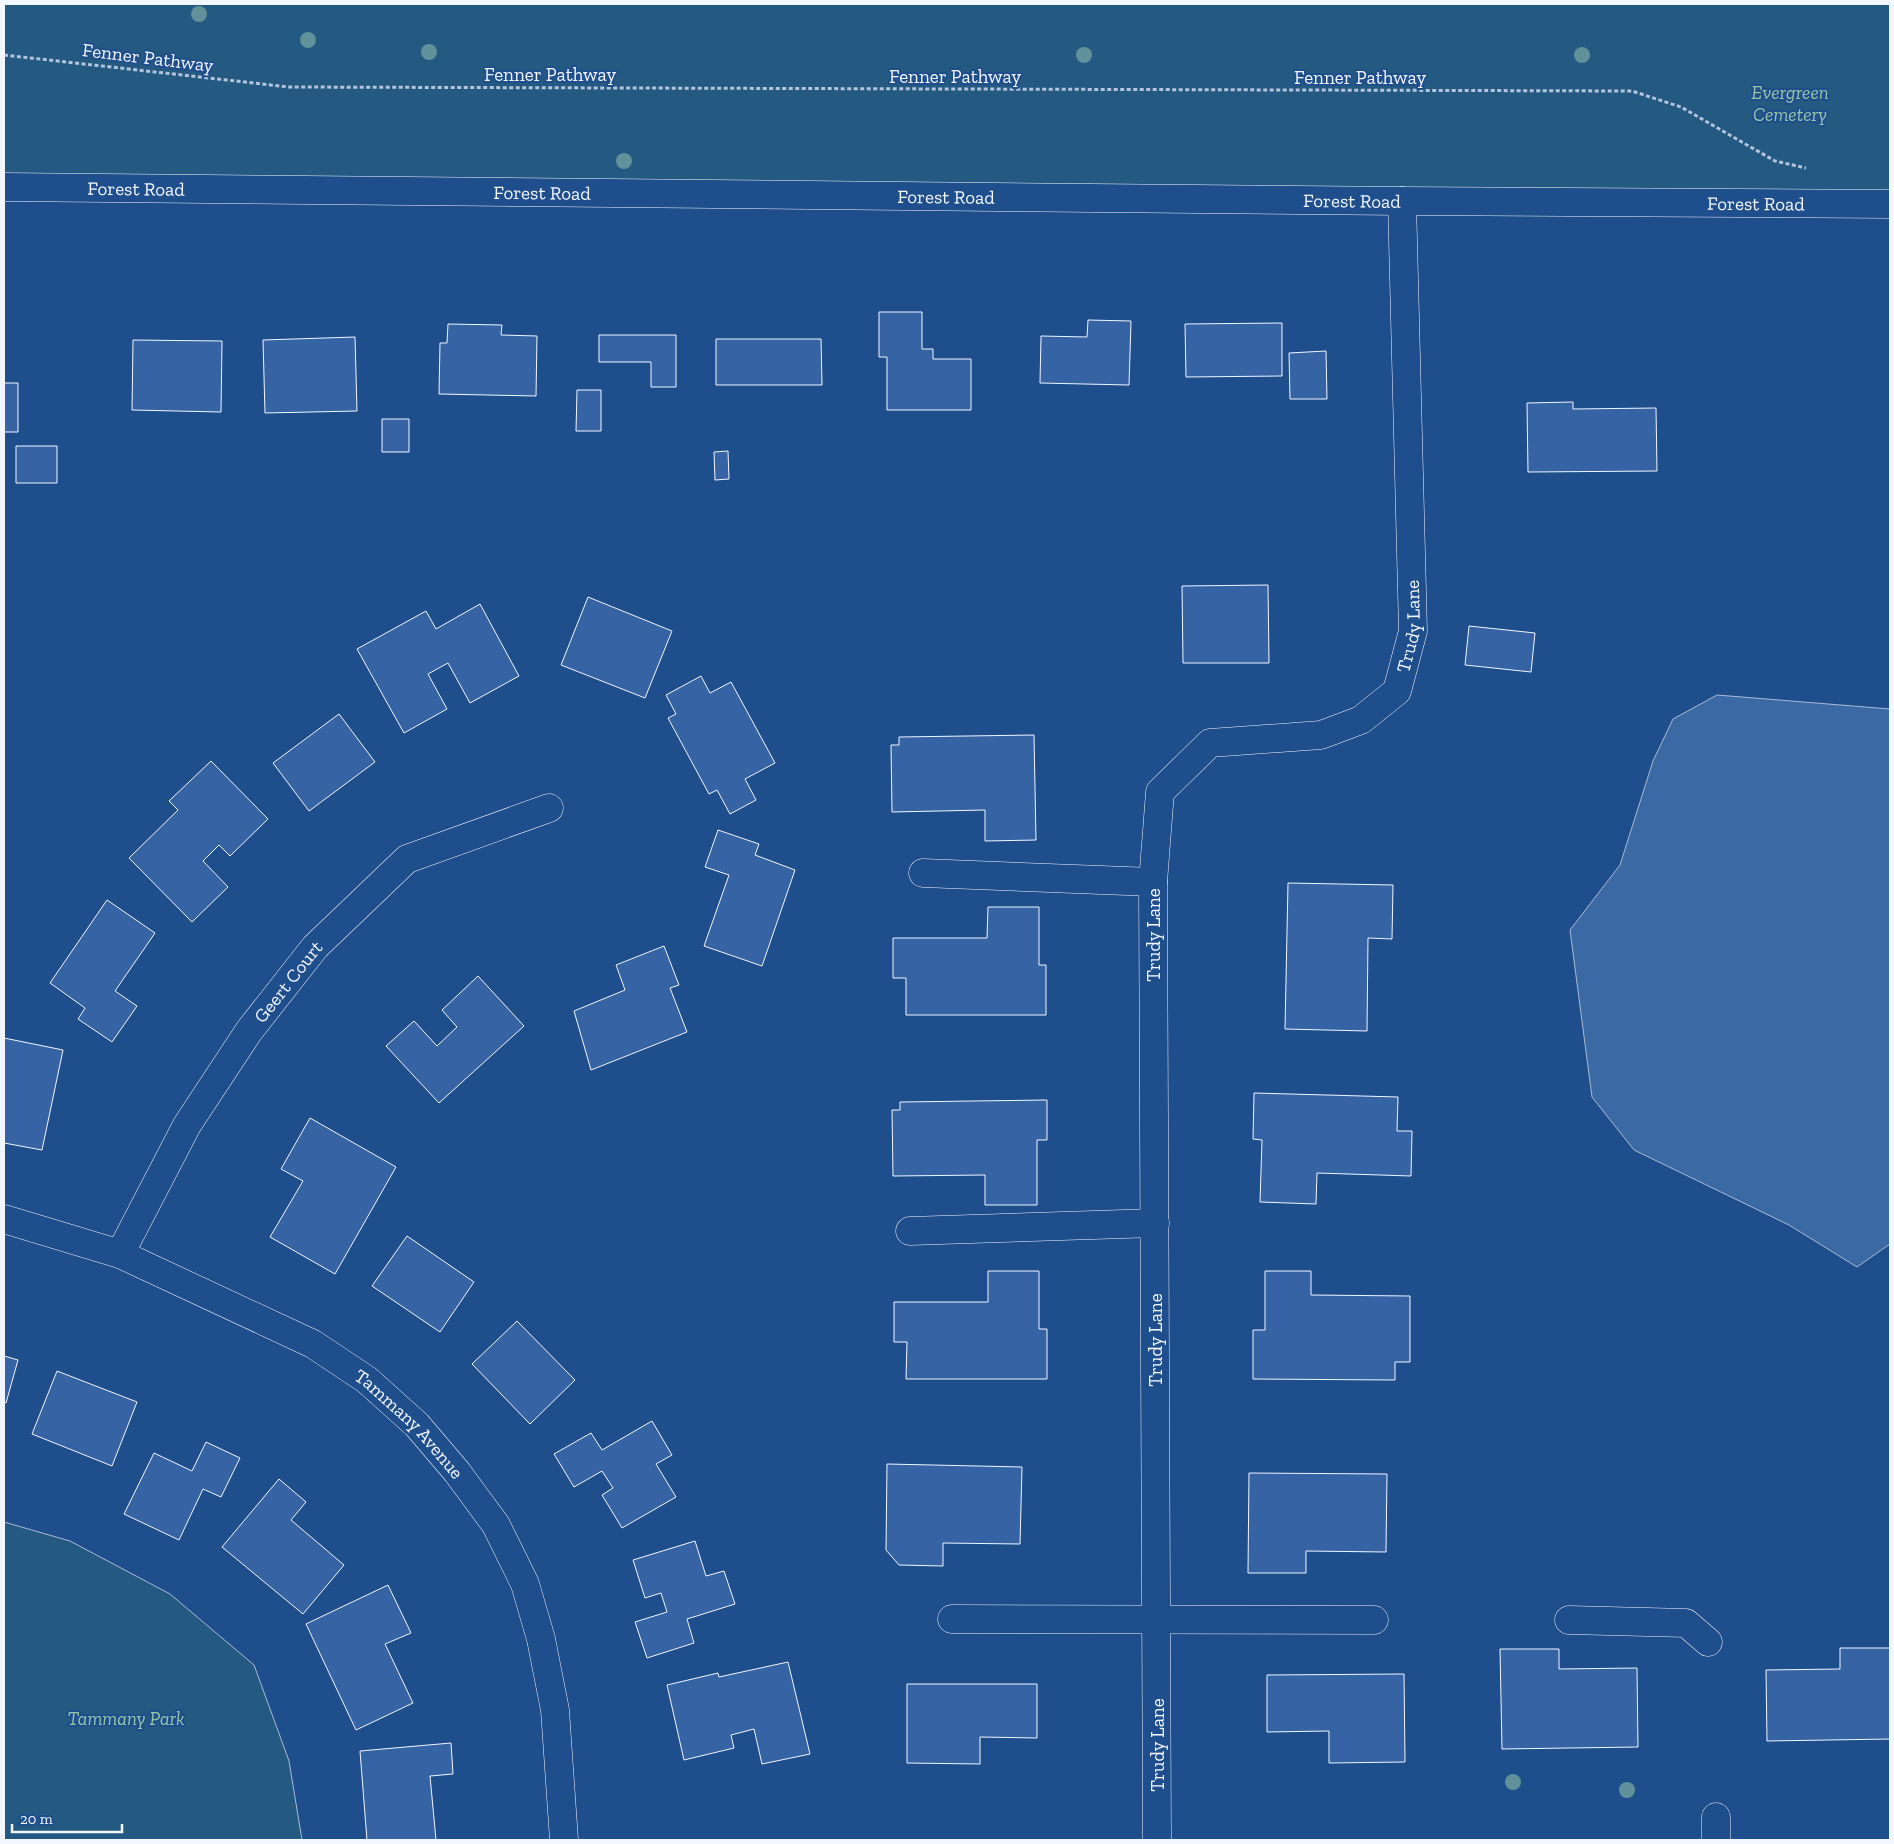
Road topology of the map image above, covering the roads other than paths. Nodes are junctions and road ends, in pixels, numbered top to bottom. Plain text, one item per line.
1 (4, 187) edge
2 (1402, 201) junction
3 (1890, 204) edge
4 (549, 808) dead end
5 (923, 873) dead end
6 (1153, 882) junction
7 (4, 1219) edge
8 (1155, 1223) junction
9 (910, 1230) dead end
10 (120, 1254) junction
11 (952, 1619) dead end
12 (1156, 1620) junction
13 (1374, 1620) dead end
14 (1569, 1620) dead end
15 (1708, 1642) dead end
16 (564, 1840) edge
17 (1158, 1840) edge

1 - 2 street, Forest Road
2 - 3 street, Forest Road
2 - 6 street, Trudy Lane
4 - 10 street, Geert Court
5 - 6 street
6 - 8 street, Trudy Lane
7 - 10 street, Tammany Avenue
8 - 9 street
8 - 12 street, Trudy Lane
10 - 16 street, Tammany Avenue
11 - 12 street
12 - 13 street
12 - 17 street, Trudy Lane
14 - 15 street

